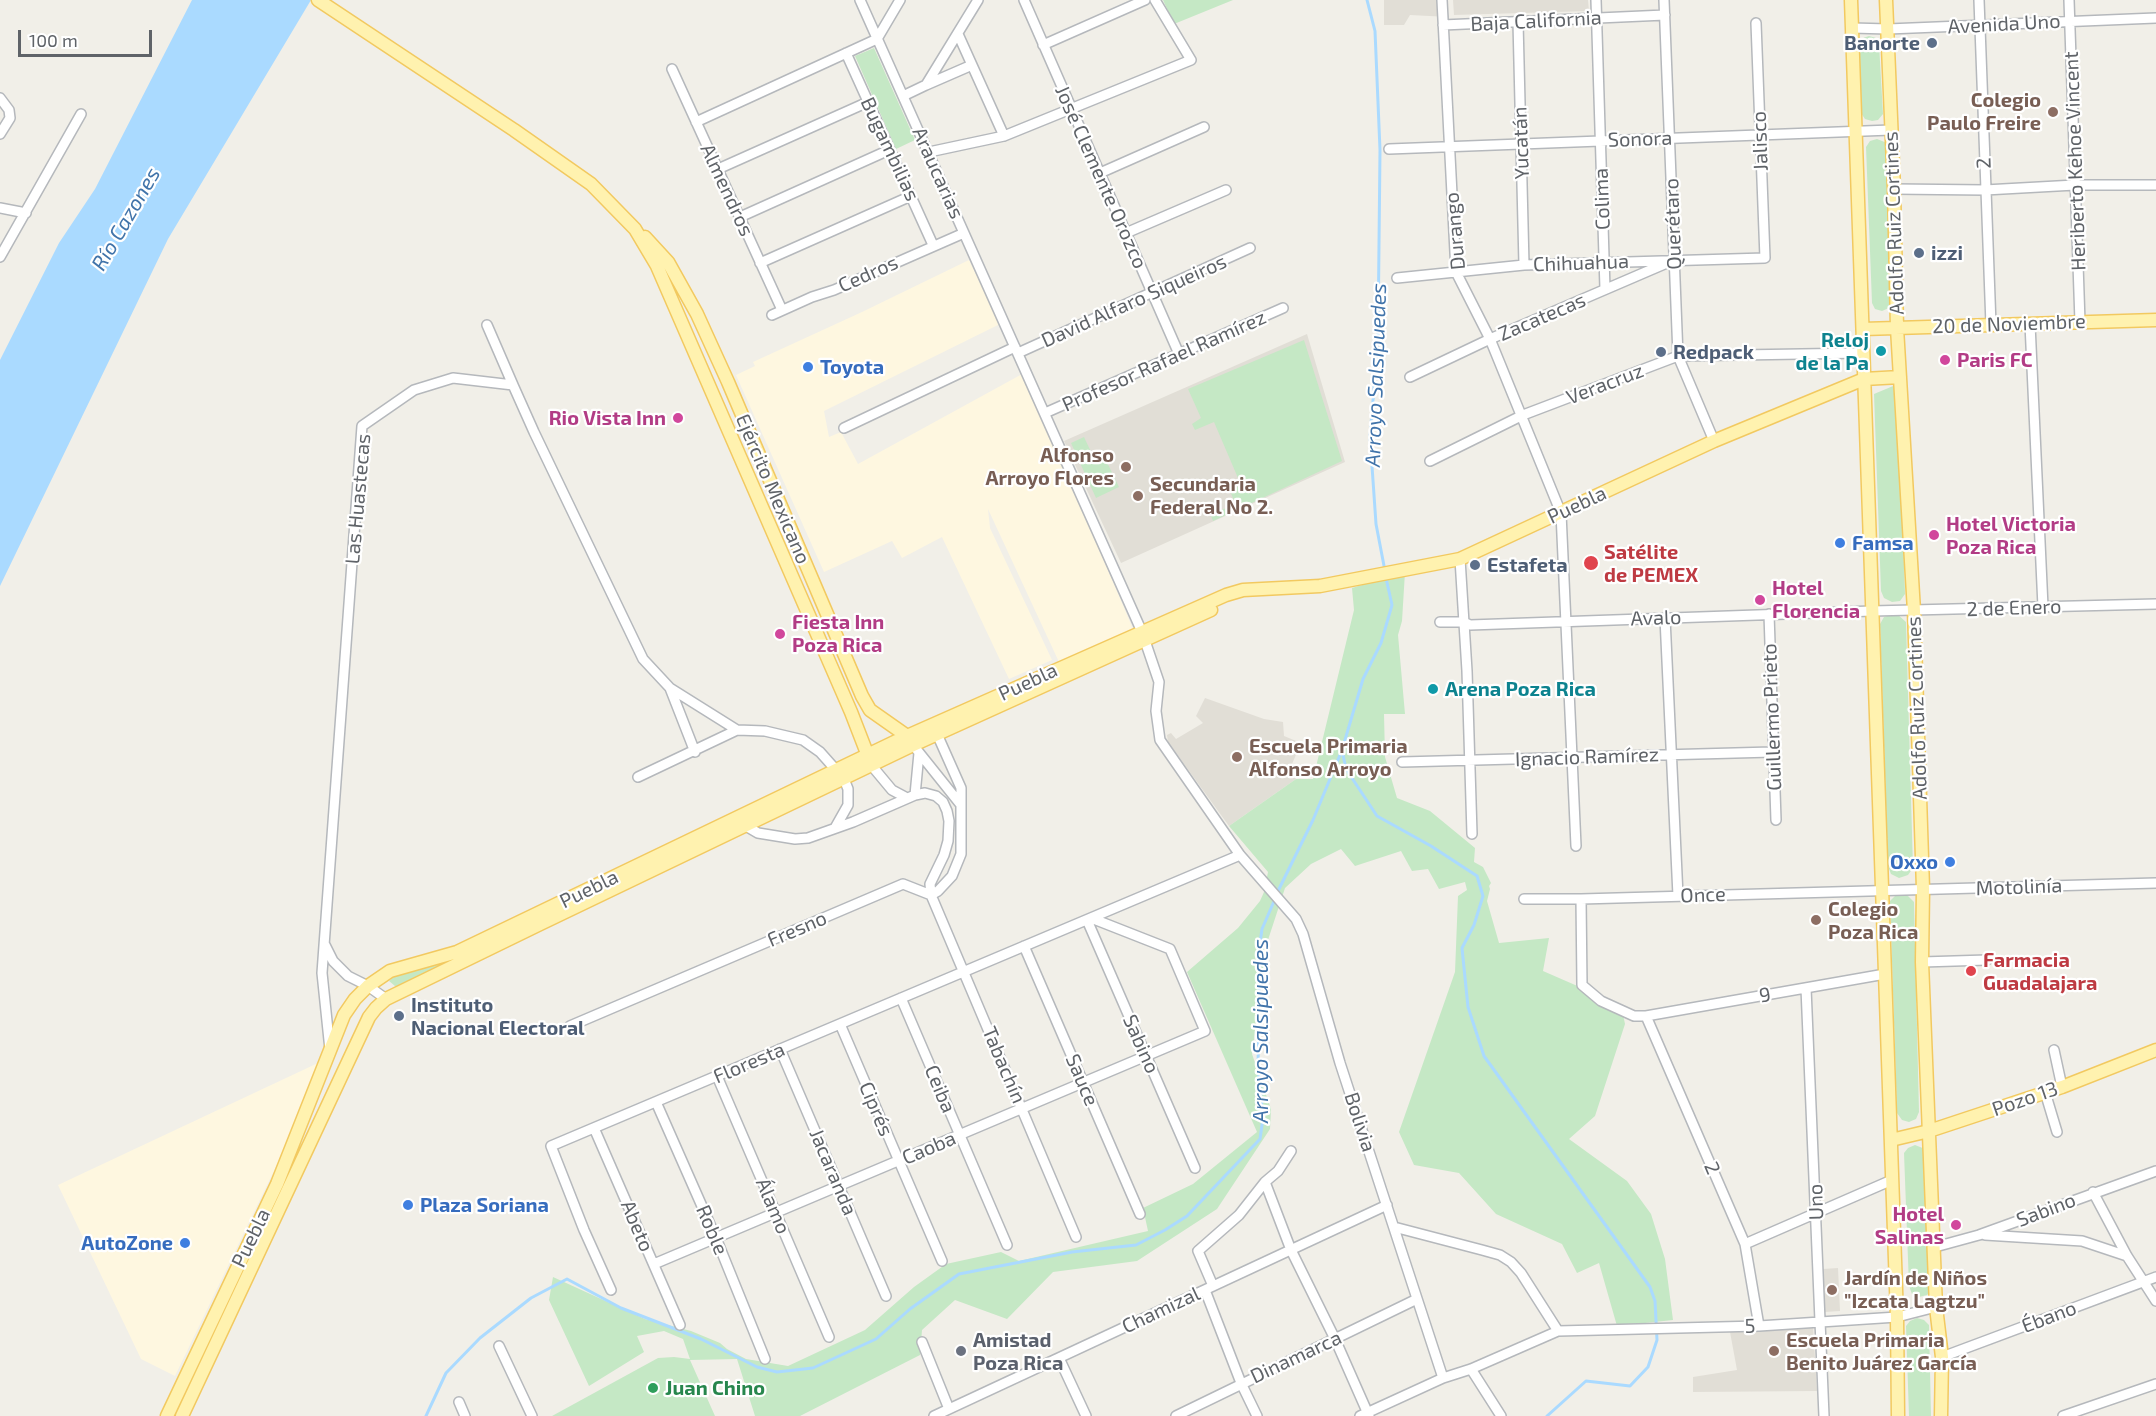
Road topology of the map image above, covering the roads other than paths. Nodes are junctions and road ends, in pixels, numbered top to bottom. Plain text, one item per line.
1 (318, 0) edge
2 (860, 0) edge
3 (900, 0) edge
4 (978, 0) edge
5 (1024, 0) edge
6 (1144, 0) edge
7 (1155, 0) edge
8 (1442, 0) edge
9 (1596, 0) edge
10 (1664, 0) edge
11 (1851, 0) edge
12 (1886, 0) edge
13 (1979, 0) edge
14 (2070, 0) edge
15 (1665, 15) junction
16 (1596, 18) junction
17 (2156, 18) edge
18 (2070, 21) junction
19 (1518, 22) junction
20 (1756, 23) dead end
21 (1443, 25) junction
22 (1980, 26) junction
23 (1852, 28) junction
24 (1888, 29) junction
25 (958, 34) junction
26 (877, 39) junction
27 (1044, 45) junction
28 (846, 53) junction
29 (972, 65) junction
30 (672, 69) dead end
31 (926, 85) junction
32 (903, 96) junction
33 (2, 100) edge
34 (868, 102) junction
35 (1071, 108) junction
36 (81, 114) dead end
37 (696, 122) junction
38 (1204, 126) dead end
39 (1891, 130) junction
40 (1855, 131) junction
41 (0, 134) edge
42 (1760, 135) junction
43 (1004, 136) junction
44 (1670, 138) junction
45 (1600, 141) junction
46 (1521, 144) junction
47 (1448, 147) junction
48 (1389, 149) dead end
49 (889, 150) junction
50 (928, 152) junction
51 (718, 169) junction
52 (1100, 173) junction
53 (2075, 185) junction
54 (2156, 185) edge
55 (1894, 189) junction
56 (1226, 190) dead end
57 (1985, 190) junction
58 (911, 196) junction
59 (0, 208) edge
60 (26, 213) junction
61 (740, 218) junction
62 (635, 228) junction
63 (964, 233) junction
64 (1126, 233) junction
65 (933, 245) junction
66 (1250, 248) dead end
67 (0, 257) edge
68 (1765, 258) joint
69 (1674, 260) junction
70 (1605, 262) junction
71 (760, 263) junction
72 (1524, 265) junction
73 (1456, 272) junction
74 (1396, 278) dead end
75 (1605, 290) junction
76 (1152, 292) junction
77 (1283, 308) dead end
78 (782, 310) junction
79 (697, 314) junction
80 (772, 315) dead end
81 (2156, 320) edge
82 (681, 322) junction
83 (2080, 322) junction
84 (487, 324) dead end
85 (2030, 324) junction
86 (1991, 325) junction
87 (1897, 328) junction
88 (1863, 329) junction
89 (1490, 339) junction
90 (1017, 350) junction
91 (1863, 353) junction
92 (1179, 354) junction
93 (1678, 356) junction
94 (1410, 377) dead end
95 (1900, 377) junction
96 (1864, 379) junction
97 (513, 385) junction
98 (1045, 413) junction
99 (1523, 415) junction
100 (844, 428) dead end
101 (1714, 441) junction
102 (1430, 461) dead end
103 (776, 495) junction
104 (759, 502) junction
105 (1561, 513) junction
106 (1453, 561) junction
107 (2156, 604) edge
108 (2043, 607) junction
109 (1872, 611) junction
110 (1914, 611) junction
111 (1769, 614) junction
112 (1665, 618) junction
113 (1566, 621) junction
114 (1440, 622) dead end
115 (1464, 622) junction
116 (1143, 636) junction
117 (670, 688) junction
118 (870, 710) junction
119 (851, 712) junction
120 (737, 729) junction
121 (937, 734) junction
122 (913, 745) junction
123 (695, 752) junction
124 (1772, 752) junction
125 (1671, 755) junction
126 (1572, 758) junction
127 (870, 761) junction
128 (1470, 761) junction
129 (1402, 762) dead end
130 (840, 775) junction
131 (638, 777) dead end
132 (911, 796) junction
133 (961, 805) junction
134 (1776, 820) dead end
135 (743, 821) junction
136 (835, 828) junction
137 (1472, 834) dead end
138 (1576, 846) dead end
139 (1240, 855) junction
140 (2156, 883) edge
141 (1923, 889) junction
142 (1882, 890) junction
143 (931, 895) junction
144 (1678, 896) junction
145 (1524, 899) dead end
146 (1581, 899) junction
147 (1089, 919) junction
148 (325, 945) junction
149 (1024, 946) junction
150 (1987, 960) dead end
151 (1922, 962) junction
152 (964, 972) junction
153 (1885, 974) junction
154 (368, 986) junction
155 (1806, 988) junction
156 (901, 998) junction
157 (386, 999) junction
158 (1646, 1016) junction
159 (840, 1024) junction
160 (570, 1026) dead end
161 (780, 1049) junction
162 (2054, 1050) dead end
163 (2156, 1050) edge
164 (331, 1051) junction
165 (1146, 1056) junction
166 (717, 1076) junction
167 (1083, 1083) junction
168 (2062, 1087) junction
169 (2044, 1092) junction
170 (656, 1102) junction
171 (1023, 1108) junction
172 (594, 1128) junction
173 (1929, 1131) junction
174 (2057, 1132) dead end
175 (960, 1135) junction
176 (1891, 1140) junction
177 (1291, 1151) dead end
178 (899, 1161) junction
179 (1195, 1168) dead end
180 (2156, 1171) edge
181 (1892, 1180) junction
182 (1265, 1182) junction
183 (838, 1186) junction
184 (2093, 1192) junction
185 (1388, 1205) junction
186 (776, 1212) junction
187 (1140, 1214) dead end
188 (1816, 1214) junction
189 (1394, 1227) junction
190 (1980, 1235) junction
191 (1076, 1237) dead end
192 (716, 1238) junction
193 (1745, 1244) junction
194 (1007, 1245) dead end
195 (1935, 1247) junction
196 (1291, 1250) junction
197 (2127, 1256) junction
198 (942, 1261) dead end
199 (654, 1264) junction
200 (2156, 1277) edge
201 (2144, 1281) junction
202 (1209, 1288) junction
203 (611, 1290) dead end
204 (886, 1296) dead end
205 (1417, 1299) junction
206 (2156, 1301) edge
207 (1936, 1307) junction
208 (1897, 1317) junction
209 (1821, 1320) junction
210 (680, 1325) dead end
211 (1759, 1326) junction
212 (1558, 1331) junction
213 (829, 1337) dead end
214 (1335, 1339) junction
215 (922, 1342) dead end
216 (499, 1346) dead end
217 (1942, 1357) junction
218 (1059, 1358) junction
219 (765, 1359) dead end
220 (1471, 1369) junction
221 (1443, 1378) junction
222 (1241, 1383) junction
223 (2156, 1384) edge
224 (459, 1402) dead end
225 (949, 1409) junction
226 (1366, 1415) edge
227 (167, 1416) edge
228 (182, 1416) edge
229 (465, 1416) edge
230 (532, 1416) edge
231 (934, 1416) edge
232 (1086, 1416) edge
233 (1176, 1416) edge
234 (1257, 1416) edge
235 (1501, 1416) edge
236 (1824, 1416) edge
237 (1898, 1416) edge
238 (1941, 1416) edge
239 (2063, 1416) edge

1 - 62 main road, Ejército Mexicano
2 - 26 street, Araucarias
3 - 26 street
4 - 25 street
5 - 27 street, José Clemente Orozco
6 - 27 street
7 - 35 street
8 - 21 street, Durango
9 - 16 street, Colima
10 - 15 street, Querétaro
11 - 23 main road, Adolfo Ruiz Cortines
12 - 24 main road, Adolfo Ruiz Cortines
13 - 22 street, 2
14 - 18 street, Heriberto Kehoe Vincent
15 - 16 street, Baja California
15 - 44 street, Querétaro
16 - 19 street, Baja California
16 - 45 street, Colima
17 - 18 street, Avenida Uno
18 - 22 street, Avenida Uno
18 - 53 street, Heriberto Kehoe Vincent
19 - 21 street, Baja California
19 - 46 street, Yucatán
20 - 42 street, Jalisco
21 - 47 street, Durango
22 - 24 street, Avenida Uno
22 - 57 street, 2
23 - 24 street, Avenida Uno
23 - 40 main road, Adolfo Ruiz Cortines
24 - 39 main road, Adolfo Ruiz Cortines
25 - 29 street
25 - 31 street
26 - 28 street
26 - 32 street, Araucarias
27 - 35 street, José Clemente Orozco
28 - 34 street, Bugambilias
28 - 37 street
29 - 31 street
29 - 43 street
30 - 37 street, Almendros
31 - 32 street
32 - 50 street, Araucarias
33 - 41 street
34 - 49 street, Bugambilias
34 - 51 street
35 - 43 street
35 - 52 street, José Clemente Orozco
36 - 60 street
37 - 51 street, Almendros
38 - 52 street
39 - 40 street, Sonora
39 - 55 main road, Adolfo Ruiz Cortines
40 - 42 street, Sonora
40 - 88 main road, Adolfo Ruiz Cortines
42 - 44 street, Sonora
42 - 68 street, Jalisco
43 - 50 street
44 - 45 street, Sonora
44 - 69 street, Querétaro
45 - 46 street, Sonora
45 - 70 street, Colima
46 - 47 street, Sonora
46 - 72 street, Yucatán
47 - 48 street, Sonora
47 - 73 street, Durango
49 - 58 street, Bugambilias
49 - 61 street
50 - 63 street, Araucarias
51 - 61 street, Almendros
52 - 64 street, José Clemente Orozco
53 - 54 street
53 - 57 street
53 - 83 street, Heriberto Kehoe Vincent
55 - 57 street
55 - 87 main road, Adolfo Ruiz Cortines
56 - 64 street
57 - 86 street, 2
58 - 65 street, Bugambilias
58 - 71 street
59 - 60 street
60 - 67 street
61 - 71 street, Almendros
62 - 79 main road, Ejército Mexicano
62 - 82 main road, Ejército Mexicano
63 - 65 street, Cedros
63 - 90 street, Araucarias
64 - 76 street, José Clemente Orozco
65 - 78 street, Cedros
66 - 76 street, David Alfaro Siqueiros
68 - 69 street, Chihuahua
69 - 70 street, Chihuahua
69 - 75 street, Zacatecas
69 - 93 street, Querétaro
70 - 72 street, Chihuahua
70 - 75 street, Colima
71 - 78 street, Almendros
72 - 73 street, Chihuahua
73 - 74 street, Chihuahua
73 - 89 street, Durango
75 - 89 street, Zacatecas
76 - 90 street, David Alfaro Siqueiros
76 - 92 street, José Clemente Orozco
77 - 92 street, Profesor Rafael Ramírez
78 - 80 street, Cedros
79 - 82 main road
79 - 103 main road, Ejército Mexicano
81 - 83 main road, 20 de Noviembre
82 - 104 main road, Ejército Mexicano
83 - 85 main road, 20 de Noviembre
84 - 97 street
85 - 86 main road, 20 de Noviembre
85 - 108 street
86 - 87 main road, 20 de Noviembre
87 - 88 main road, 20 de Noviembre
87 - 95 main road, Adolfo Ruiz Cortines
88 - 91 main road, Adolfo Ruiz Cortines
89 - 94 street, Zacatecas
89 - 99 street, Durango
90 - 98 street, Araucarias
90 - 100 street
91 - 93 street, Veracruz
91 - 96 main road, Adolfo Ruiz Cortines
92 - 98 street, Profesor Rafael Ramírez
93 - 99 street, Veracruz
93 - 101 street, Querétaro
95 - 96 main road, Puebla
95 - 110 main road, Adolfo Ruiz Cortines
96 - 101 main road, Puebla
96 - 109 main road, Adolfo Ruiz Cortines
97 - 117 street
97 - 148 street, Las Huastecas
98 - 116 street, Araucarias
99 - 102 street, Veracruz
99 - 105 street, Durango
101 - 105 main road, Puebla
103 - 104 main road
103 - 118 main road, Ejército Mexicano
104 - 119 main road, Ejército Mexicano
105 - 106 main road, Puebla
105 - 113 street, Durango
106 - 115 street
106 - 116 main road, Puebla
107 - 108 street, 2 de Enero
108 - 110 street, 2 de Enero
109 - 110 street, 2 de Enero
109 - 111 street, Avalo
109 - 142 main road, Adolfo Ruiz Cortines
110 - 141 main road, Adolfo Ruiz Cortines
111 - 112 street, Avalo
111 - 124 street, Guillermo Prieto
112 - 113 street, Avalo
112 - 125 street
113 - 115 street, Avalo
113 - 126 street, Durango
114 - 115 street, Avalo
115 - 128 street
116 - 121 main road, Puebla
116 - 122 main road, Puebla
116 - 139 street, Araucarias
117 - 120 street
117 - 123 street
118 - 119 main road
118 - 122 main road, Ejército Mexicano
119 - 127 main road, Ejército Mexicano
120 - 123 street
120 - 130 street
121 - 122 main road, Puebla
121 - 133 street
122 - 127 main road, Puebla
122 - 132 street
122 - 133 street
123 - 131 street
124 - 125 street, Ignacio Ramírez
124 - 134 street, Guillermo Prieto
125 - 126 street, Ignacio Ramírez
125 - 144 street
126 - 128 street, Ignacio Ramírez
126 - 138 street, Durango
127 - 130 main road, Puebla
127 - 132 street
128 - 129 street, Ignacio Ramírez
128 - 137 street
130 - 135 main road, Puebla
130 - 136 street
132 - 136 street
132 - 143 street
133 - 143 street
135 - 136 street
135 - 154 main road, Puebla
135 - 157 main road, Puebla
139 - 147 street, Floresta
139 - 185 street, Bolivia
140 - 141 street, Motolinía
141 - 142 street, Motolinía
141 - 151 main road, Adolfo Ruiz Cortines
142 - 144 street, Once
142 - 153 main road, Adolfo Ruiz Cortines
143 - 152 street, Tabachín
143 - 160 street, Fresno
144 - 146 street, Once
145 - 146 street, Once
146 - 158 street
147 - 149 street, Floresta
147 - 165 street, Sabino
147 - 165 street, Caoba
148 - 154 street
148 - 164 street, Las Huastecas
149 - 152 street, Floresta
149 - 167 street, Sauce
150 - 151 street
151 - 173 main road, Adolfo Ruiz Cortines
152 - 156 street, Floresta
152 - 171 street, Tabachín
153 - 155 street, 9
153 - 176 main road, Adolfo Ruiz Cortines
154 - 157 street
154 - 164 main road, Puebla
155 - 158 street, 9
155 - 188 street, Uno
156 - 159 street, Floresta
156 - 175 street, Ceiba
157 - 228 main road, Puebla
158 - 193 street, 2
159 - 161 street, Floresta
159 - 178 street, Ciprés
161 - 166 street, Floresta
161 - 183 street, Jacaranda
162 - 168 street
163 - 168 main road, Pozo 13
164 - 227 main road, Puebla
165 - 167 street, Caoba
165 - 179 street, Sabino
166 - 170 street, Floresta
166 - 186 street, Álamo
167 - 171 street, Caoba
167 - 187 street, Sauce
168 - 169 main road, Pozo 13
169 - 173 main road, Pozo 13
169 - 174 street
170 - 172 street, Floresta
170 - 192 street, Roble
171 - 175 street, Caoba
171 - 191 street, Tabachín
172 - 199 street, Abeto
172 - 203 street, Floresta
173 - 176 main road, Pozo 13
173 - 195 main road, Adolfo Ruiz Cortines
175 - 178 street, Caoba
175 - 194 street, Ceiba
176 - 181 main road, Adolfo Ruiz Cortines
177 - 182 street
178 - 183 street, Caoba
178 - 198 street, Ciprés
180 - 184 street, Sabino
181 - 188 street
181 - 208 main road, Adolfo Ruiz Cortines
182 - 196 street
182 - 202 street
183 - 186 street, Caoba
183 - 204 street, Jacaranda
184 - 190 street, Sabino
184 - 197 street
185 - 189 street, Bolivia
185 - 196 street, Chamizal
186 - 192 street, Caoba
186 - 213 street, Álamo
188 - 193 street
188 - 209 street, Uno
189 - 205 street, Bolivia
189 - 212 street
190 - 195 street, Sabino
190 - 197 street
192 - 199 street, Caoba
192 - 219 street, Roble
193 - 211 street, 2
195 - 207 main road, Adolfo Ruiz Cortines
196 - 202 street, Chamizal
196 - 214 street
197 - 201 street
199 - 210 street, Abeto
200 - 201 street, Ébano
201 - 206 street
201 - 217 street, Ébano
202 - 218 street, Chamizal
202 - 222 street
205 - 214 street, Dinamarca
205 - 221 street, Bolivia
207 - 208 street, 5
207 - 217 main road, Adolfo Ruiz Cortines
208 - 209 street, 5
208 - 237 main road, Adolfo Ruiz Cortines
209 - 211 street, 5
209 - 236 street, Uno
211 - 212 street, 5
212 - 220 street
214 - 222 street, Dinamarca
214 - 226 street
215 - 225 street
216 - 230 street
217 - 238 main road, Adolfo Ruiz Cortines
218 - 225 street, Chamizal
218 - 232 street
220 - 221 street
220 - 235 street
221 - 226 street
222 - 233 street, Dinamarca
222 - 234 street
223 - 239 street
224 - 229 street
225 - 231 street, Chamizal

